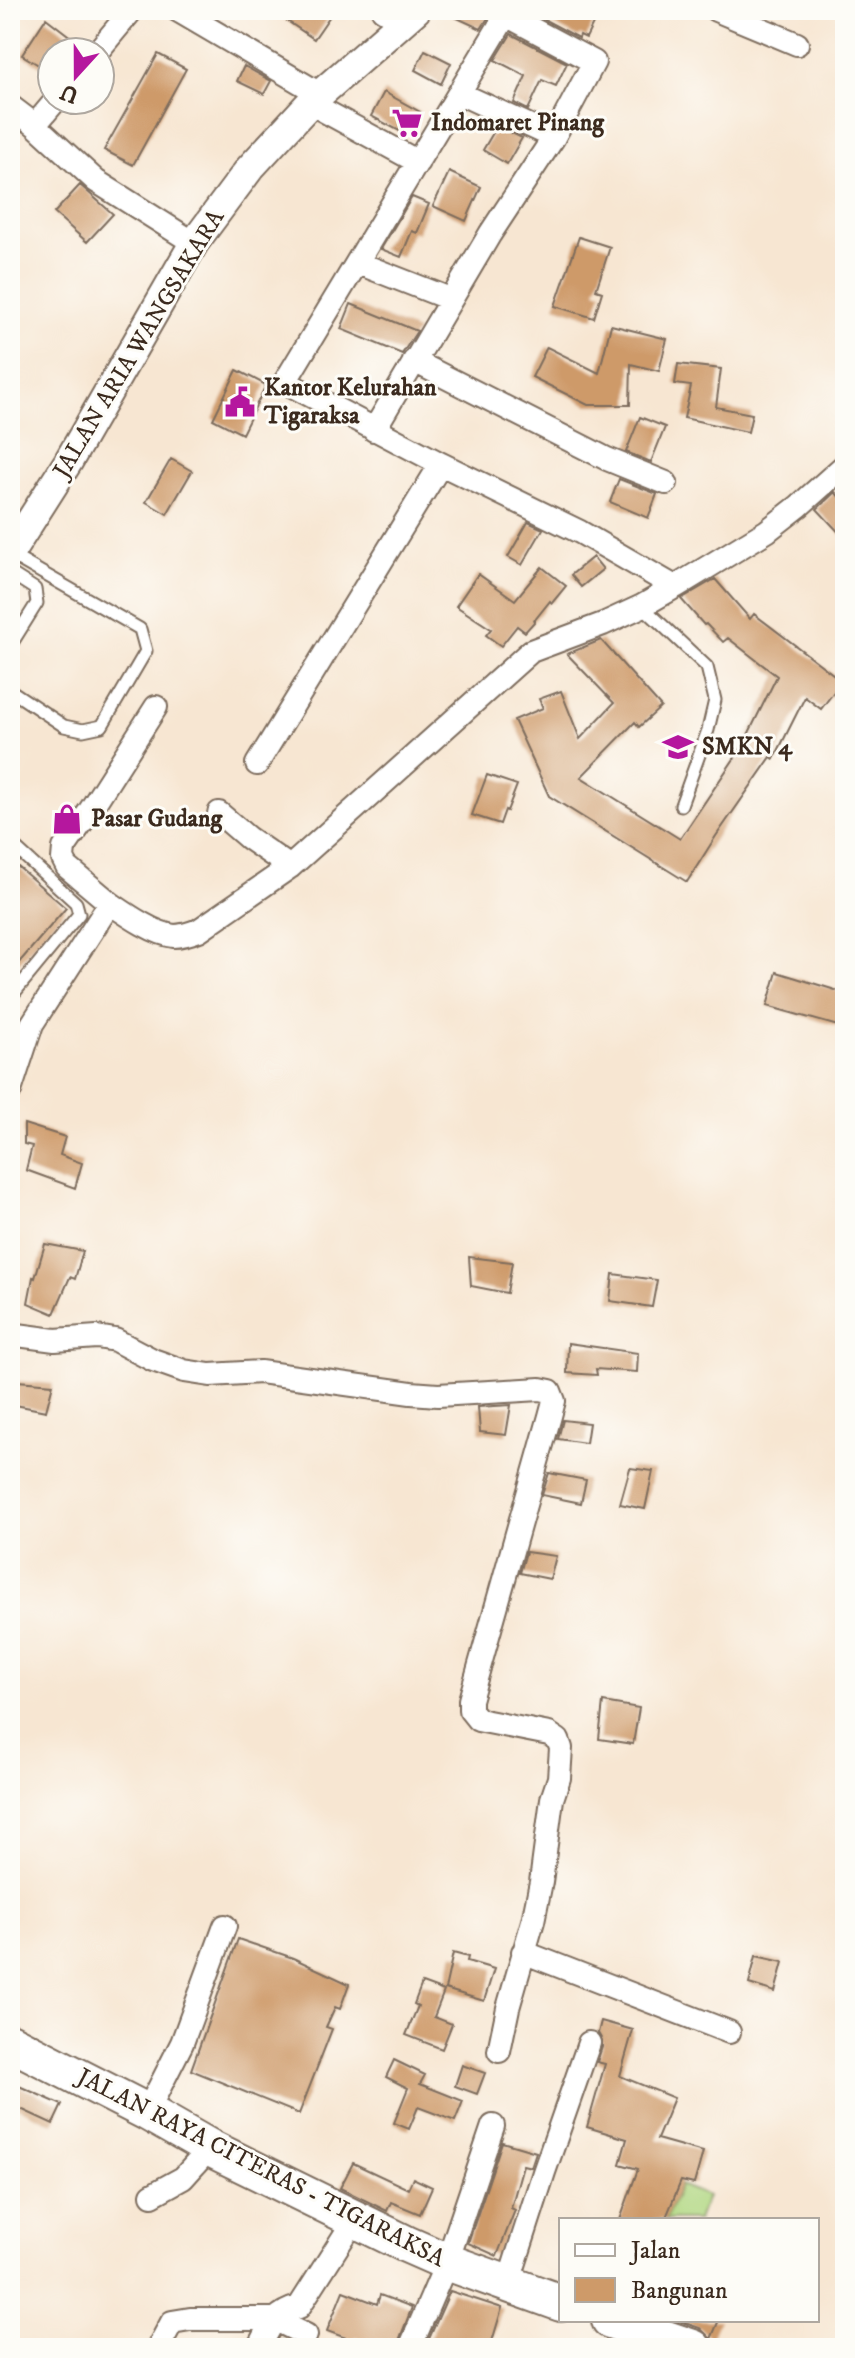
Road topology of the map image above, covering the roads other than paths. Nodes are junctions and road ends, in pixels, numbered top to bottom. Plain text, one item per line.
1 (132, 10) edge
2 (177, 10) edge
3 (716, 10) edge
4 (401, 14) edge
5 (110, 36) edge
6 (797, 44) dead end
7 (461, 94) junction
8 (315, 99) junction
9 (10, 106) edge
10 (43, 116) edge
11 (35, 125) junction
12 (554, 137) junction
13 (418, 162) junction
14 (194, 243) junction
15 (358, 263) junction
16 (450, 299) junction
17 (414, 361) junction
18 (374, 430) junction
19 (441, 464) junction
20 (845, 465) edge
21 (666, 483) dead end
22 (10, 554) edge
23 (10, 573) edge
24 (675, 587) junction
25 (642, 606) junction
26 (10, 646) edge
27 (10, 690) edge
28 (156, 707) dead end
29 (257, 764) dead end
30 (681, 805) dead end
31 (219, 813) dead end
32 (10, 843) edge
33 (290, 867) junction
34 (110, 903) junction
35 (10, 998) edge
36 (10, 1091) edge
37 (10, 1334) edge
38 (225, 1926) dead end
39 (523, 1952) junction
40 (729, 2032) dead end
41 (10, 2042) edge
42 (589, 2043) dead end
43 (499, 2051) dead end
44 (147, 2112) junction
45 (493, 2126) dead end
46 (210, 2148) junction
47 (152, 2195) dead end
48 (355, 2219) junction
49 (447, 2262) junction
50 (508, 2284) junction
51 (559, 2302) edge
52 (299, 2307) junction
53 (274, 2319) junction
54 (616, 2322) edge
55 (302, 2341) edge
56 (158, 2348) edge
57 (259, 2348) edge
58 (410, 2348) edge
59 (693, 2348) edge

1 - 5 street
2 - 8 street
3 - 6 street
4 - 8 street, JALAN ARIA WANGSAKARA
7 - 12 street
7 - 12 street
7 - 13 street
8 - 13 street
8 - 14 street, JALAN ARIA WANGSAKARA
9 - 11 street
10 - 11 street
11 - 14 street
12 - 16 street
13 - 15 street
14 - 22 street, JALAN ARIA WANGSAKARA
15 - 16 street
15 - 18 street
16 - 17 street
17 - 18 street
17 - 21 street
18 - 19 street
19 - 24 street
19 - 29 street
20 - 24 street
22 - 27 lane
23 - 26 lane
24 - 25 street
25 - 30 lane
25 - 33 street
28 - 34 street
31 - 33 street
32 - 35 lane
33 - 34 street
34 - 36 street
37 - 39 street
38 - 44 street
39 - 40 street
39 - 43 street
41 - 44 main road, JALAN RAYA CITERAS - TIGARAKSA
42 - 50 street
44 - 46 main road, JALAN RAYA CITERAS - TIGARAKSA
45 - 49 street
46 - 47 street
46 - 48 main road, JALAN RAYA CITERAS - TIGARAKSA
48 - 49 main road, JALAN RAYA CITERAS - TIGARAKSA
48 - 52 street
49 - 50 main road, JALAN RAYA CITERAS - TIGARAKSA
49 - 58 street
50 - 51 main road, JALAN RAYA CITERAS - TIGARAKSA
52 - 53 street
52 - 55 street
53 - 55 street
53 - 56 street
53 - 57 street
54 - 59 main road

